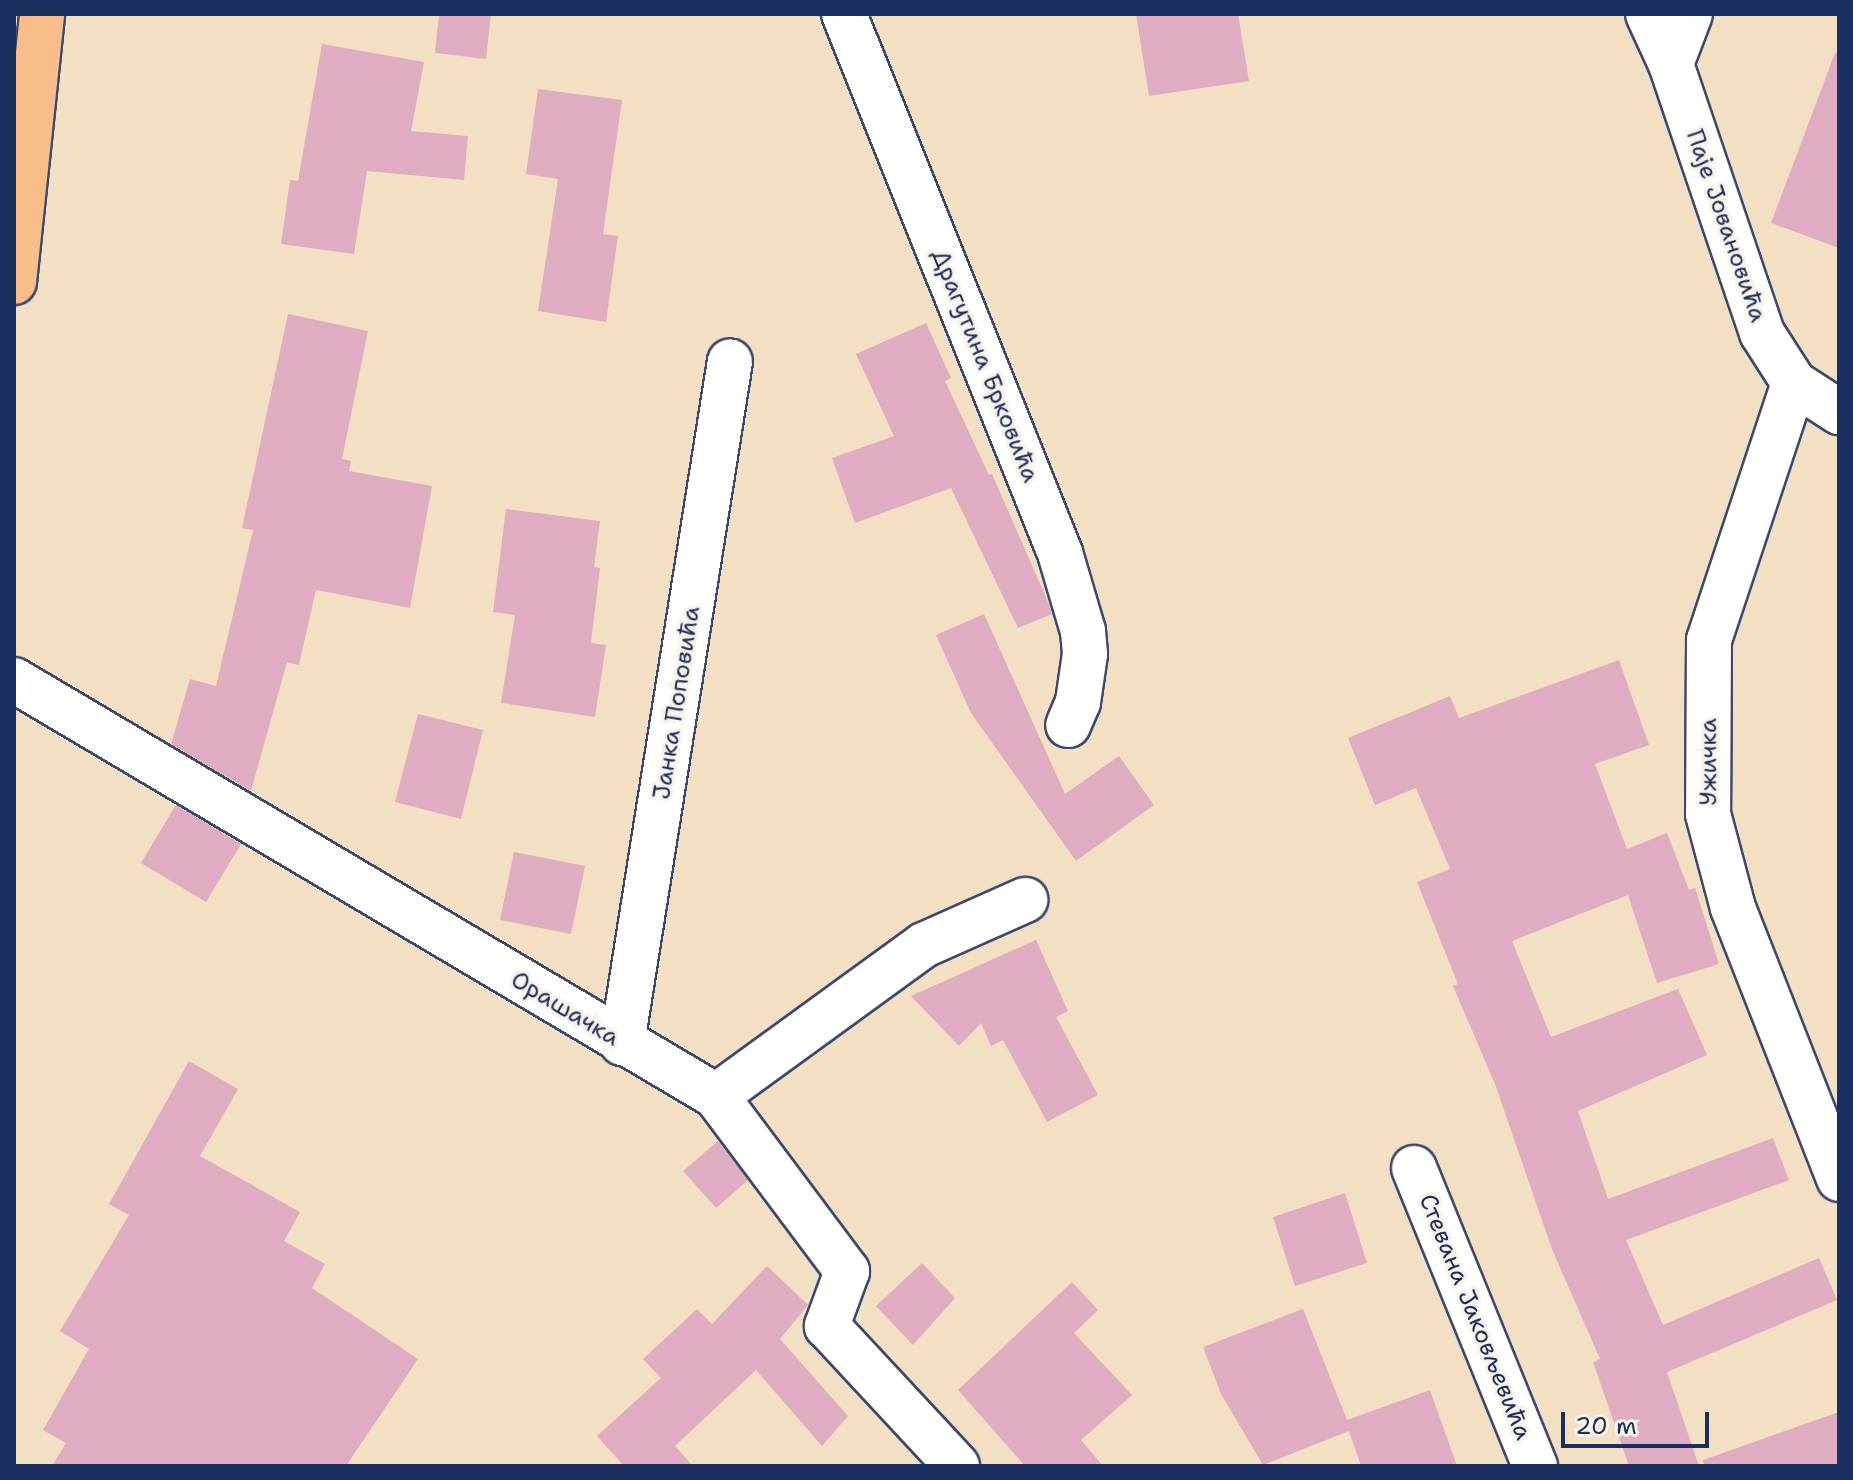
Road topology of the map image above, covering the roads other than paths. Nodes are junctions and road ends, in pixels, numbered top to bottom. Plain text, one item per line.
1 (42, 14) edge
2 (844, 14) edge
3 (1648, 14) edge
4 (1690, 14) edge
5 (1671, 64) junction
6 (14, 282) edge
7 (730, 361) dead end
8 (1794, 383) junction
9 (1839, 412) edge
10 (14, 680) edge
11 (1068, 725) dead end
12 (1025, 900) dead end
13 (622, 1043) junction
14 (716, 1096) junction
15 (1414, 1168) dead end
16 (1839, 1179) edge
17 (957, 1466) edge
18 (1535, 1466) edge

1 - 6 main road
2 - 11 street, Драгутина Брковића
3 - 5 street, Паје Јовановића
4 - 5 street
5 - 8 street, Паје Јовановића
7 - 13 street, Јанка Поповића
8 - 9 street, Паје Јовановића
8 - 16 street, Ужичка
10 - 13 street, Орашачка
12 - 14 street
13 - 14 street, Орашачка
14 - 17 street, Орашачка
15 - 18 street, Стевана Јаковљевића

